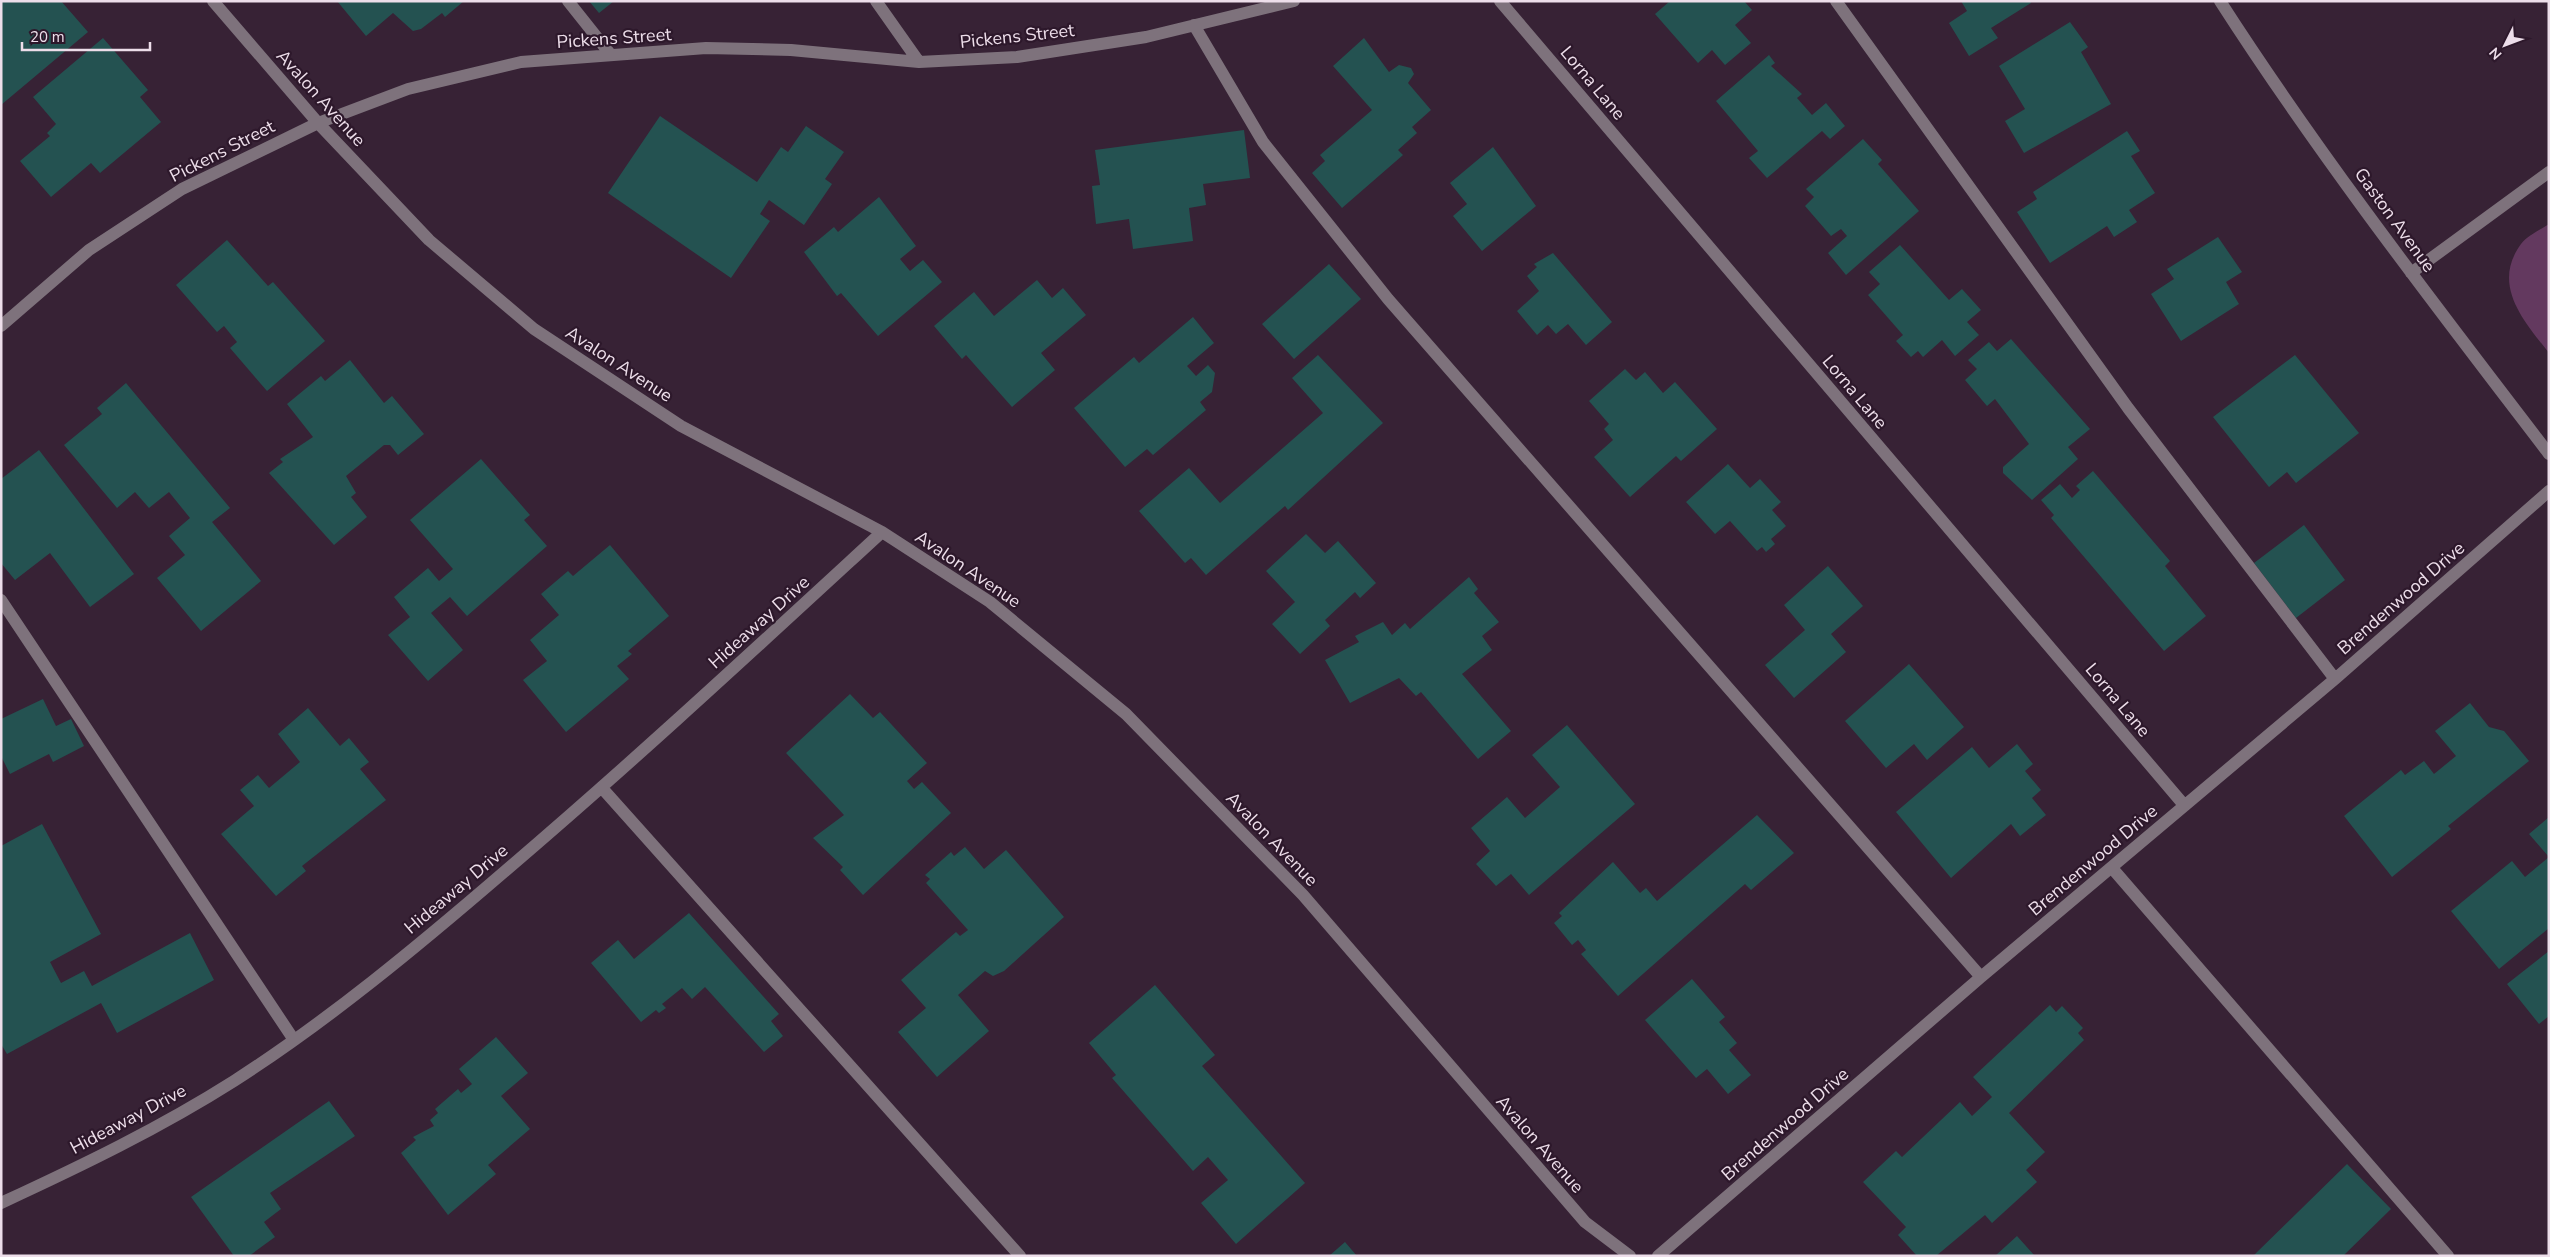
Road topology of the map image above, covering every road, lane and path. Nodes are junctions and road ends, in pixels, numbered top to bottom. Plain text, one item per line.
1 (213, 1) edge
2 (568, 1) edge
3 (876, 1) edge
4 (1294, 1) edge
5 (1500, 1) edge
6 (1836, 1) edge
7 (2220, 1) edge
8 (1194, 25) junction
9 (611, 55) junction
10 (918, 62) junction
11 (318, 123) junction
12 (2549, 172) edge
13 (2411, 273) junction
14 (1, 326) edge
15 (2549, 454) edge
16 (2549, 491) edge
17 (882, 532) junction
18 (1, 600) edge
19 (2335, 680) junction
20 (602, 788) junction
21 (2184, 805) junction
22 (2112, 868) junction
23 (1981, 977) junction
24 (294, 1040) junction
25 (1, 1203) edge
26 (1020, 1256) edge
27 (1630, 1256) edge
28 (1658, 1256) edge
29 (2448, 1256) edge

1 - 11 street, Avalon Avenue
2 - 9 street
3 - 10 street
4 - 8 street, Pickens Street
5 - 21 street, Lorna Lane
6 - 19 street
7 - 13 street, Gaston Avenue
8 - 10 street, Pickens Street
8 - 23 street
9 - 10 street, Pickens Street
9 - 11 street, Pickens Street
11 - 14 street, Pickens Street
11 - 17 street, Avalon Avenue
12 - 13 street
13 - 15 street, Gaston Avenue
16 - 19 street, Brendenwood Drive
17 - 20 street, Hideaway Drive
17 - 27 street, Avalon Avenue
18 - 24 street
19 - 21 street, Brendenwood Drive
20 - 24 street, Hideaway Drive
20 - 26 street
21 - 22 street, Brendenwood Drive
22 - 23 street, Brendenwood Drive
22 - 29 street
23 - 28 street, Brendenwood Drive
24 - 25 street, Hideaway Drive

